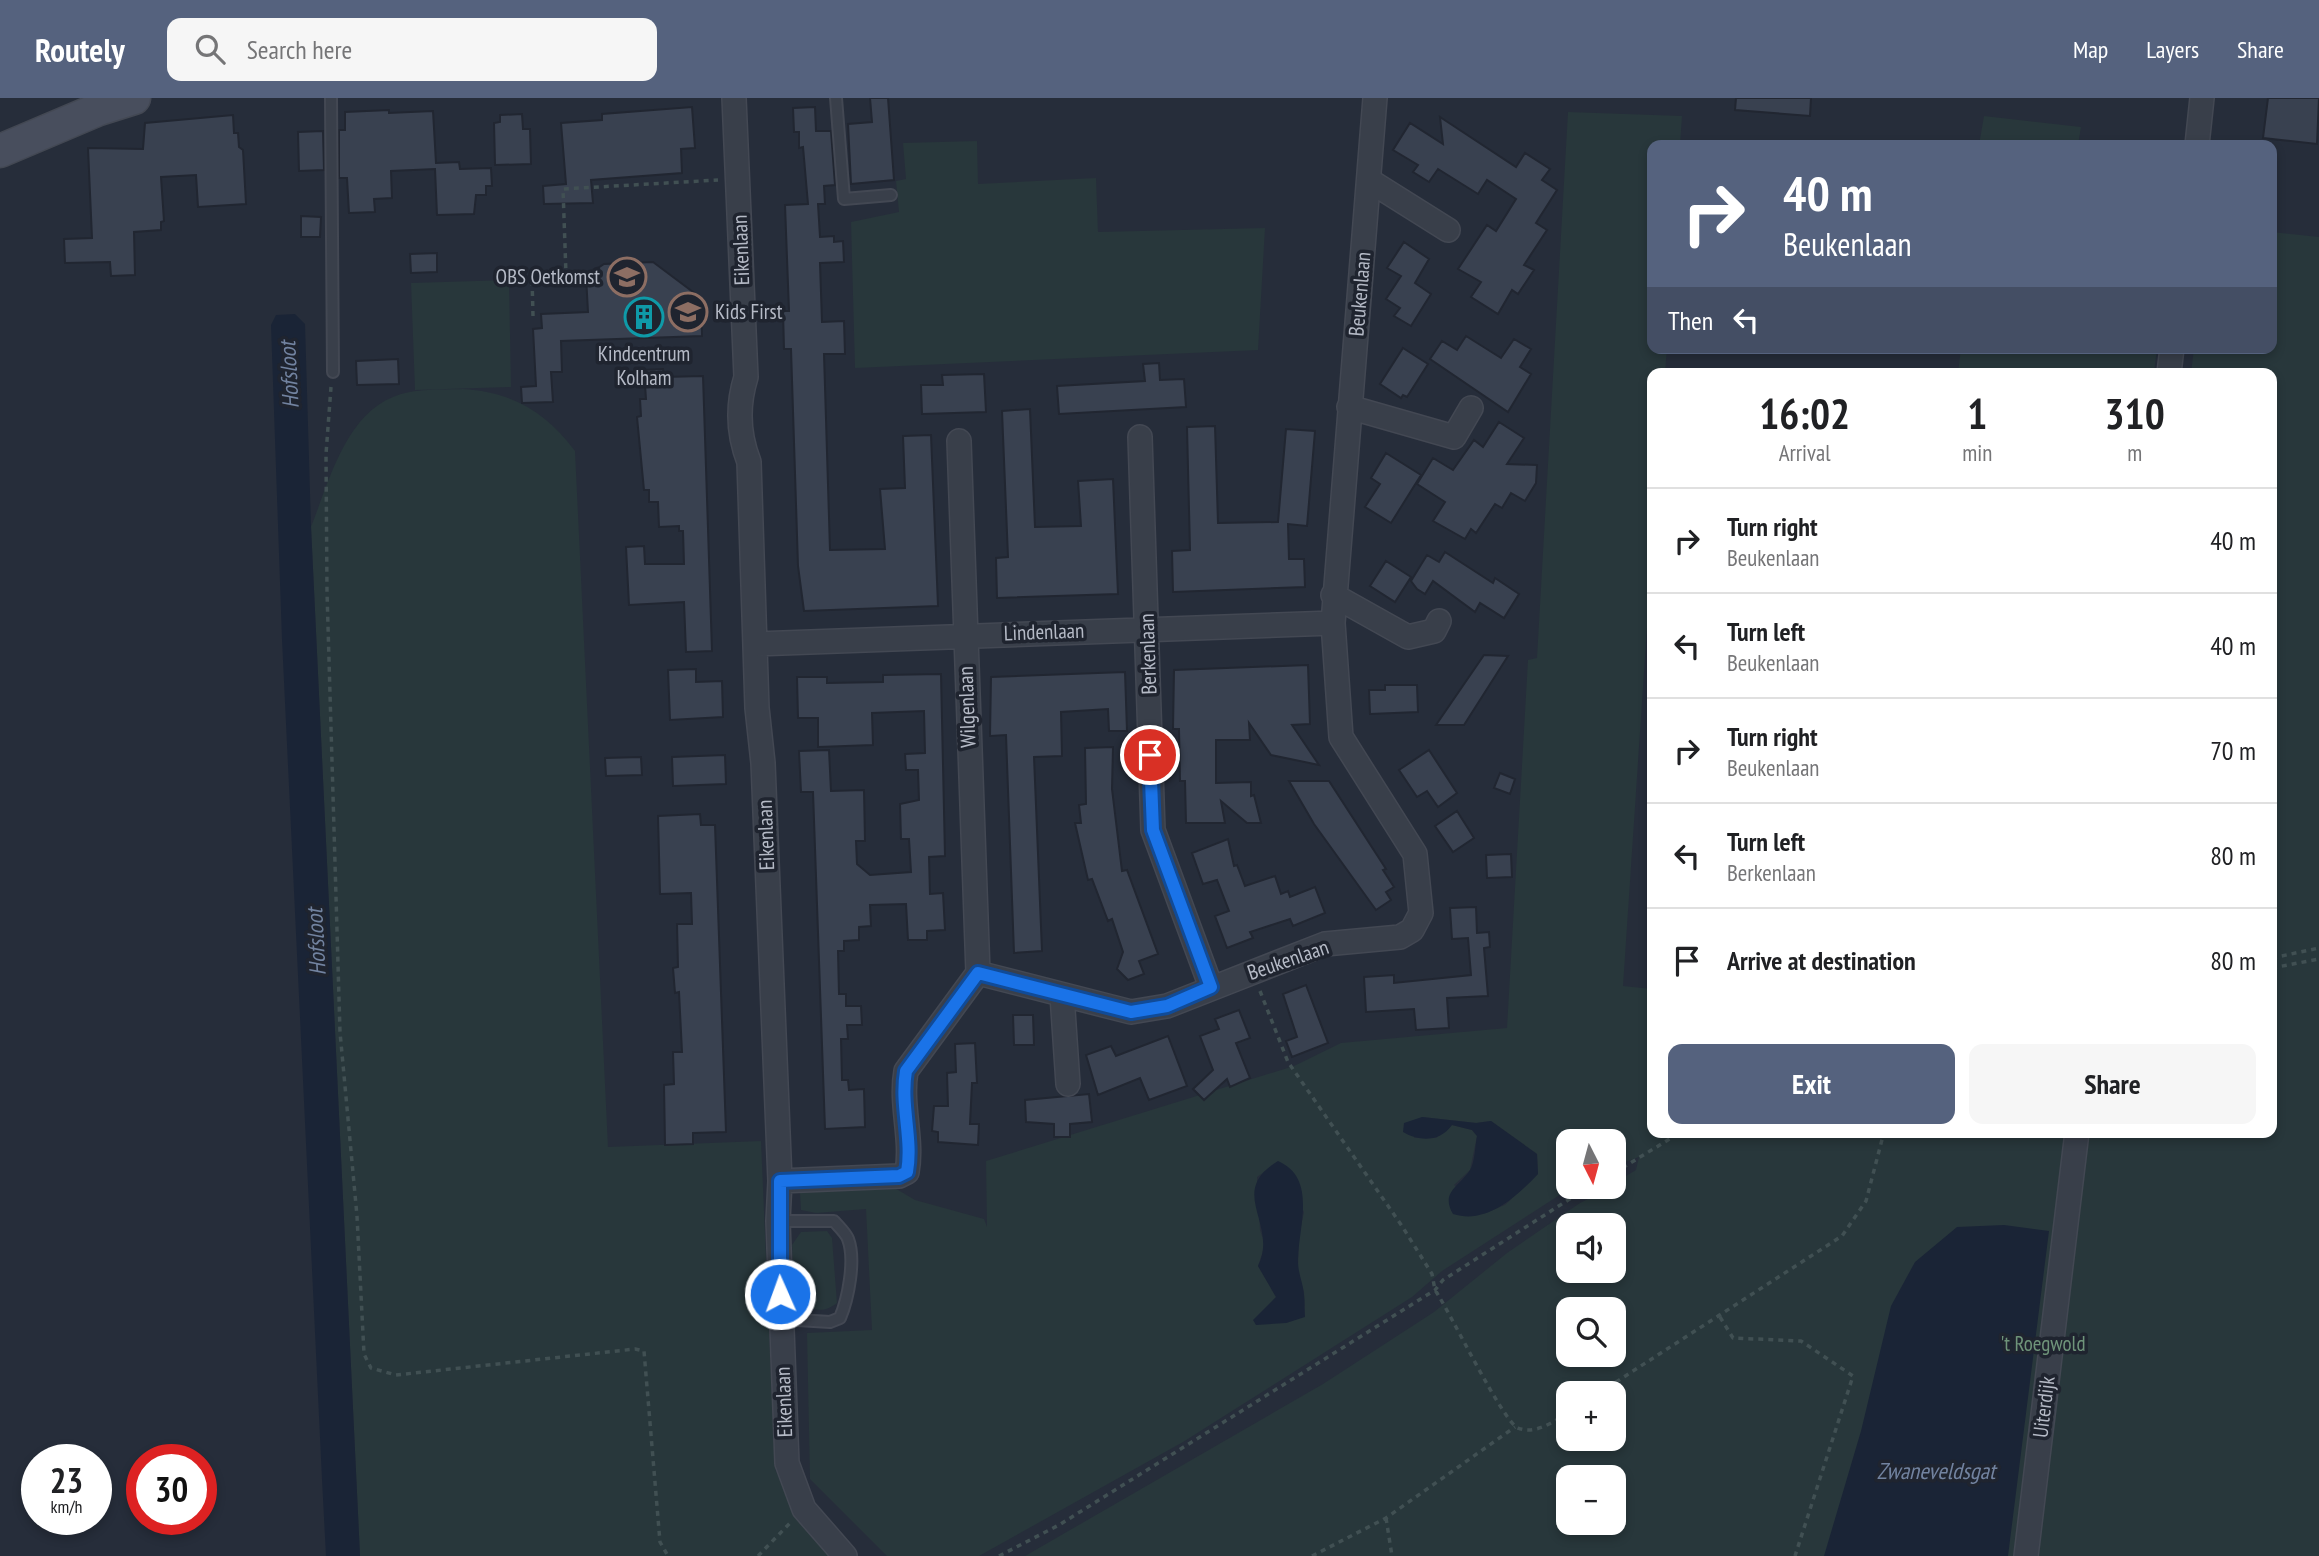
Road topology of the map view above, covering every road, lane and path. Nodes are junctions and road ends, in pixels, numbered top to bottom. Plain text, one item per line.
1 (134, 98) edge
2 (331, 98) edge
3 (734, 98) edge
4 (836, 98) edge
5 (1375, 98) edge
6 (2202, 98) edge
7 (2198, 140) edge
8 (0, 151) edge
9 (738, 179) junction
10 (1370, 181) junction
11 (891, 195) dead end
12 (1448, 230) dead end
13 (533, 316) dead end
14 (332, 372) joint
15 (1349, 407) junction
16 (1471, 408) dead end
17 (1140, 437) dead end
18 (959, 441) dead end
19 (1333, 595) junction
20 (1438, 621) dead end
21 (1333, 623) junction
22 (1147, 629) junction
23 (965, 635) junction
24 (755, 644) junction
25 (2319, 948) edge
26 (2277, 957) edge
27 (2319, 959) edge
28 (2277, 967) edge
29 (1252, 972) junction
30 (978, 973) junction
31 (1211, 987) junction
32 (1062, 995) junction
33 (1068, 1084) dead end
34 (1671, 1138) edge
35 (1884, 1138) edge
36 (2076, 1138) edge
37 (1626, 1166) edge
38 (780, 1181) junction
39 (1570, 1199) edge
40 (778, 1222) junction
41 (1435, 1290) junction
42 (1720, 1317) junction
43 (781, 1319) junction
44 (1618, 1381) edge
45 (1556, 1419) edge
46 (1515, 1427) junction
47 (804, 1509) junction
48 (1386, 1518) junction
49 (668, 1556) edge
50 (758, 1556) edge
51 (845, 1556) edge
52 (999, 1556) edge
53 (1312, 1556) edge
54 (1392, 1556) edge
55 (1796, 1556) edge
56 (2026, 1556) edge

1 - 8 main road
2 - 14 lane
3 - 9 street, Eikenlaan
4 - 11 lane
5 - 10 street, Beukenlaan
6 - 7 street
9 - 13 path
9 - 24 street, Eikenlaan
10 - 12 street
10 - 15 street, Beukenlaan
14 - 49 path
15 - 16 street
15 - 19 street, Beukenlaan
17 - 22 street, Berkenlaan
18 - 23 street, Wilgenlaan
19 - 20 street
19 - 21 street, Beukenlaan
21 - 22 street, Lindenlaan
21 - 29 street, Beukenlaan
22 - 23 street, Lindenlaan
22 - 31 street, Berkenlaan
23 - 24 street, Lindenlaan
23 - 30 street, Wilgenlaan
24 - 38 street, Eikenlaan
25 - 26 path
27 - 28 path
29 - 31 street, Beukenlaan
29 - 41 path
30 - 32 street, Beukenlaan
30 - 38 street
31 - 32 street, Beukenlaan
32 - 33 street
34 - 37 path
35 - 42 path
36 - 56 street, Uiterdijk
38 - 40 street, Eikenlaan
39 - 41 path
40 - 43 street, Eikenlaan
40 - 43 lane
41 - 46 path
41 - 52 path
42 - 44 path
42 - 55 path
43 - 47 street, Eikenlaan
45 - 46 path
46 - 48 path
47 - 50 path
47 - 51 street, Eikenlaan
48 - 53 path
48 - 54 path

